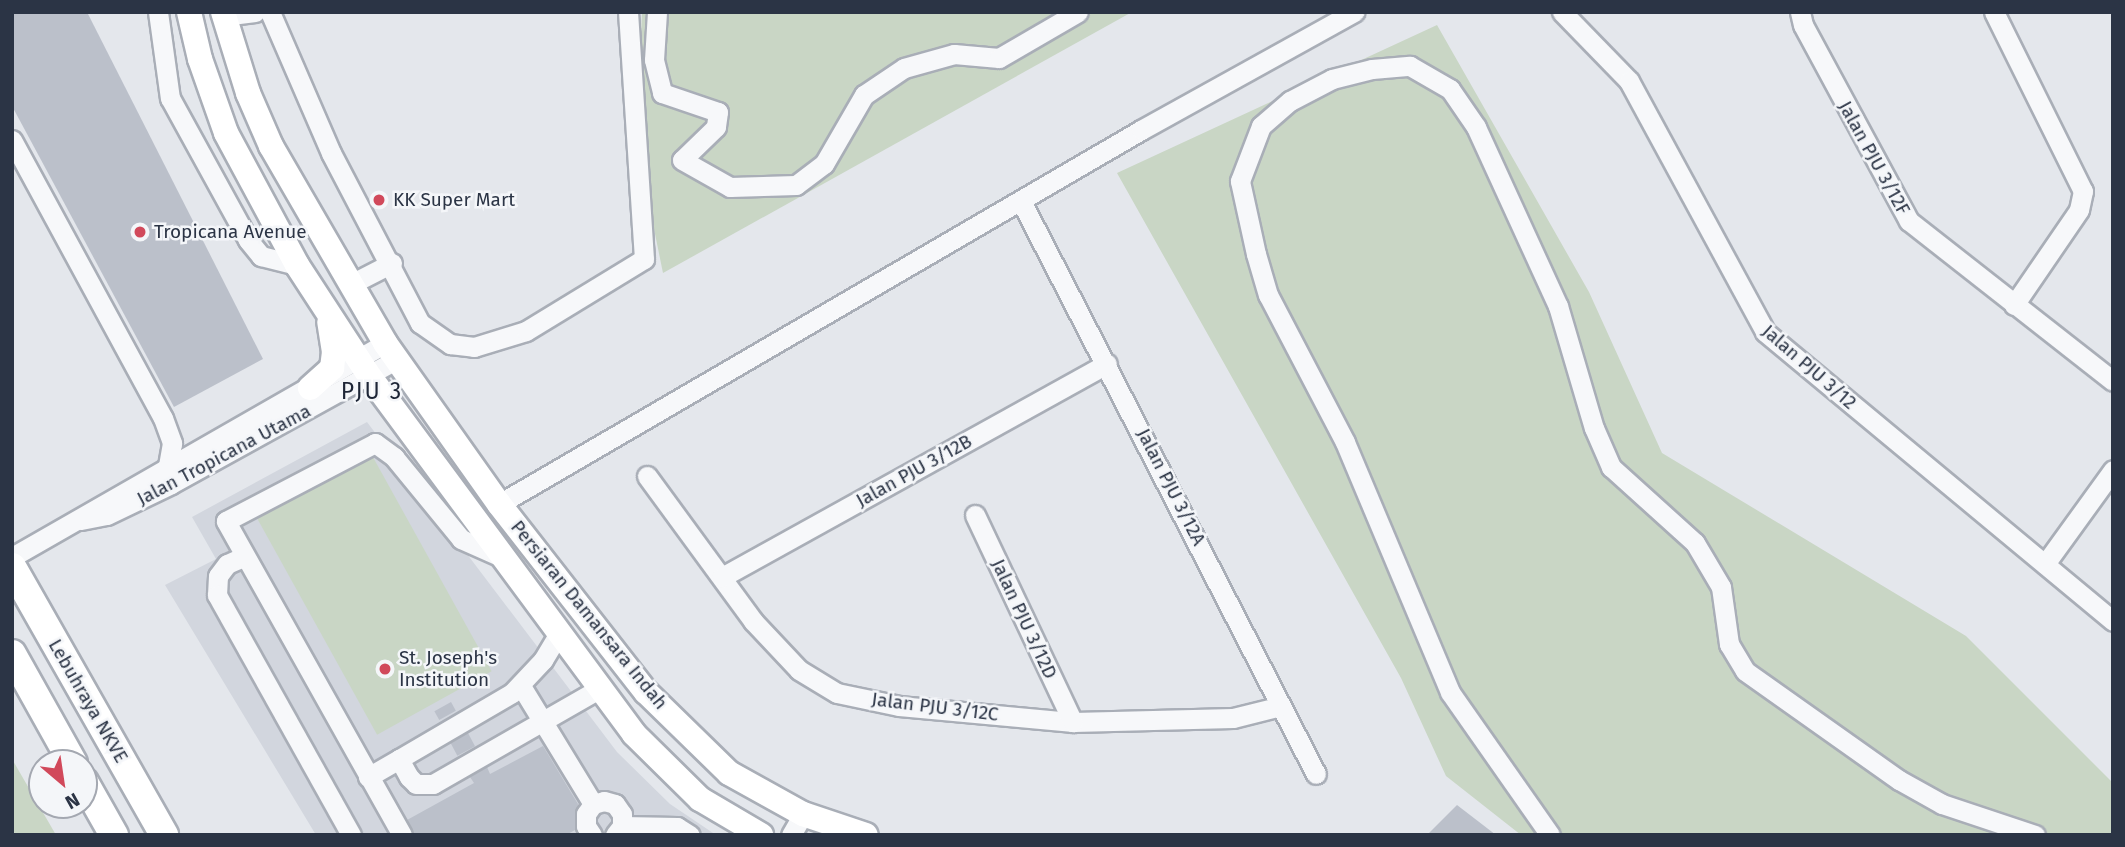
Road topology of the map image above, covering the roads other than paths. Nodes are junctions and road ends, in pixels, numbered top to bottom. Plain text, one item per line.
1 (189, 12) edge
2 (255, 12) edge
3 (270, 12) edge
4 (628, 12) edge
5 (657, 12) edge
6 (1078, 12) edge
7 (1354, 12) edge
8 (1562, 12) edge
9 (1800, 12) edge
10 (1994, 12) edge
11 (223, 14) edge
12 (161, 16) edge
13 (12, 140) edge
14 (1022, 203) junction
15 (391, 263) junction
16 (298, 265) junction
17 (351, 284) junction
18 (2014, 305) junction
19 (327, 314) junction
20 (391, 351) junction
21 (1107, 364) junction
22 (364, 369) junction
23 (2113, 382) edge
24 (310, 388) junction
25 (163, 418) junction
26 (206, 444) junction
27 (2113, 470) edge
28 (169, 474) junction
29 (647, 476) dead end
30 (499, 505) junction
31 (975, 515) dead end
32 (499, 556) junction
33 (12, 557) edge
34 (243, 557) junction
35 (2045, 564) junction
36 (12, 567) edge
37 (722, 577) junction
38 (2113, 621) edge
39 (558, 635) junction
40 (12, 654) edge
41 (521, 686) junction
42 (598, 689) junction
43 (1280, 706) junction
44 (545, 720) junction
45 (1073, 722) junction
46 (66, 749) edge
47 (399, 760) junction
48 (1316, 774) dead end
49 (368, 777) junction
50 (593, 804) junction
51 (98, 807) edge
52 (797, 825) edge
53 (618, 830) edge
54 (114, 835) edge
55 (164, 835) edge
56 (351, 835) edge
57 (402, 835) edge
58 (592, 835) edge
59 (690, 835) edge
60 (761, 835) edge
61 (866, 835) edge
62 (1550, 835) edge
63 (2035, 835) edge

1 - 16 main road, Persiaran Damansara Indah
2 - 11 street
3 - 15 street
4 - 15 street
5 - 6 street
7 - 14 street
8 - 35 street, Jalan PJU 3/12
9 - 18 street, Jalan PJU 3/12F
10 - 18 street
11 - 17 main road, Persiaran Damansara Indah
12 - 16 street
13 - 25 street
14 - 21 street, Jalan PJU 3/12A
14 - 30 street
15 - 17 street
16 - 19 main road, Persiaran Damansara Indah
17 - 20 main road, Persiaran Damansara Indah
18 - 23 street, Jalan PJU 3/12F
19 - 22 main road, Persiaran Damansara Indah
19 - 24 main road
20 - 22 street
20 - 30 main road, Persiaran Damansara Indah
21 - 37 street, Jalan PJU 3/12B
21 - 43 street, Jalan PJU 3/12A
22 - 24 street, Jalan Tropicana Utama
22 - 28 street, Jalan Tropicana Utama
22 - 32 main road, Persiaran Damansara Indah
24 - 26 street, Jalan Tropicana Utama
25 - 26 street
25 - 28 street
26 - 28 street, Jalan Tropicana Utama
27 - 35 street
28 - 33 street, Jalan Tropicana Utama
29 - 37 street, Jalan PJU 3/12C
30 - 52 main road, Persiaran Damansara Indah
31 - 45 street, Jalan PJU 3/12D
32 - 34 street
32 - 39 main road, Persiaran Damansara Indah
34 - 49 street
34 - 56 street
35 - 38 street, Jalan PJU 3/12
36 - 55 highway, Lebuhraya NKVE
37 - 45 street, Jalan PJU 3/12C
39 - 41 street
39 - 42 main road, Persiaran Damansara Indah
40 - 46 highway
41 - 44 street
41 - 47 street
42 - 44 street
42 - 60 main road, Persiaran Damansara Indah
43 - 45 street, Jalan PJU 3/12C
43 - 48 street, Jalan PJU 3/12A
44 - 47 street
44 - 50 street
47 - 49 street
49 - 57 street
50 - 53 street
50 - 58 street
51 - 54 highway
52 - 61 main road, Persiaran Damansara Indah
53 - 59 street
62 - 63 street

